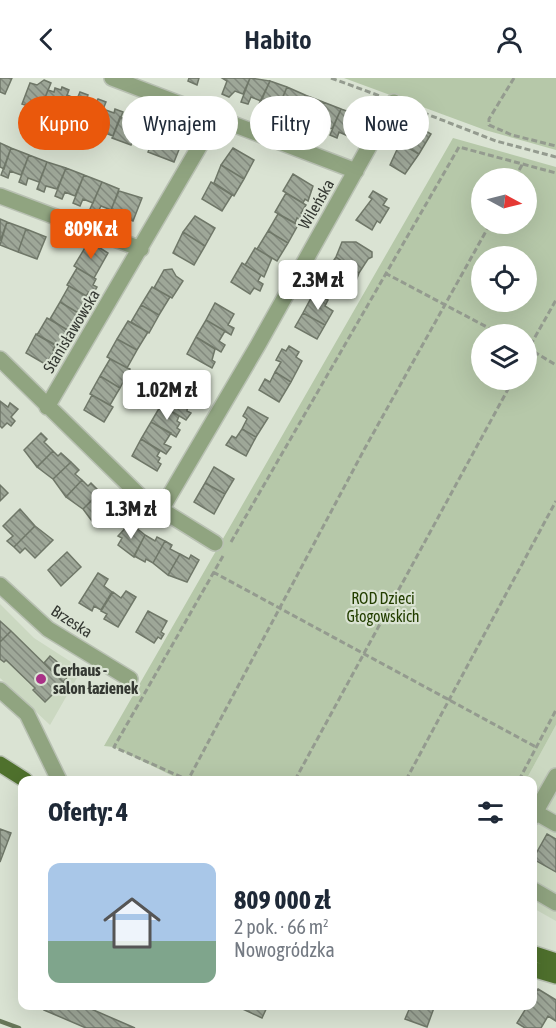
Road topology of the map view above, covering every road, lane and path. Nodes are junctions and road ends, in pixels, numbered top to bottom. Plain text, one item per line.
1 (112, 78) edge
2 (331, 78) edge
3 (513, 78) edge
4 (159, 96) edge
5 (378, 96) edge
6 (429, 115) edge
7 (238, 126) edge
8 (556, 146) edge
9 (198, 150) edge
10 (368, 150) edge
11 (556, 157) edge
12 (523, 163) junction
13 (520, 168) edge
14 (356, 171) junction
15 (556, 173) edge
16 (0, 196) edge
17 (484, 234) edge
18 (141, 249) junction
19 (385, 273) junction
20 (556, 300) edge
21 (444, 307) junction
22 (480, 324) edge
23 (537, 333) edge
24 (537, 353) edge
25 (0, 359) edge
26 (556, 365) edge
27 (508, 390) edge
28 (47, 407) junction
29 (556, 501) edge
30 (161, 510) junction
31 (215, 543) dead end
32 (213, 572) junction
33 (0, 585) edge
34 (279, 609) junction
35 (364, 654) junction
36 (130, 679) dead end
37 (0, 690) edge
38 (448, 698) junction
39 (556, 710) edge
40 (536, 747) junction
41 (0, 764) edge
42 (19, 776) edge
43 (57, 776) edge
44 (179, 776) edge
45 (190, 776) edge
46 (297, 776) edge
47 (408, 776) edge
48 (521, 776) edge
49 (556, 776) edge
50 (537, 810) edge
51 (537, 816) edge
52 (556, 824) edge
53 (537, 892) edge
54 (556, 903) edge
55 (537, 955) edge
56 (556, 961) edge
57 (537, 970) edge
58 (556, 976) edge

1 - 4 street
2 - 5 path
3 - 8 path
6 - 11 path
7 - 14 street
9 - 18 street, Stanisławowska
10 - 14 street, Wileńska
12 - 13 path
12 - 15 path
12 - 19 path
14 - 30 street, Wileńska
16 - 18 street
17 - 21 path
18 - 28 street, Stanisławowska
19 - 21 path
19 - 32 path
20 - 23 path
21 - 22 path
21 - 34 path
24 - 26 path
25 - 28 street
27 - 35 path
28 - 30 street
29 - 38 path
30 - 31 street
32 - 34 path
32 - 44 path
33 - 36 street, Brzeska
34 - 35 path
34 - 45 path
35 - 38 path
35 - 46 path
37 - 43 street
38 - 40 path
38 - 47 path
39 - 40 path
40 - 48 path
41 - 42 main road
49 - 50 street
51 - 52 street
53 - 54 street
55 - 56 main road
57 - 58 main road

